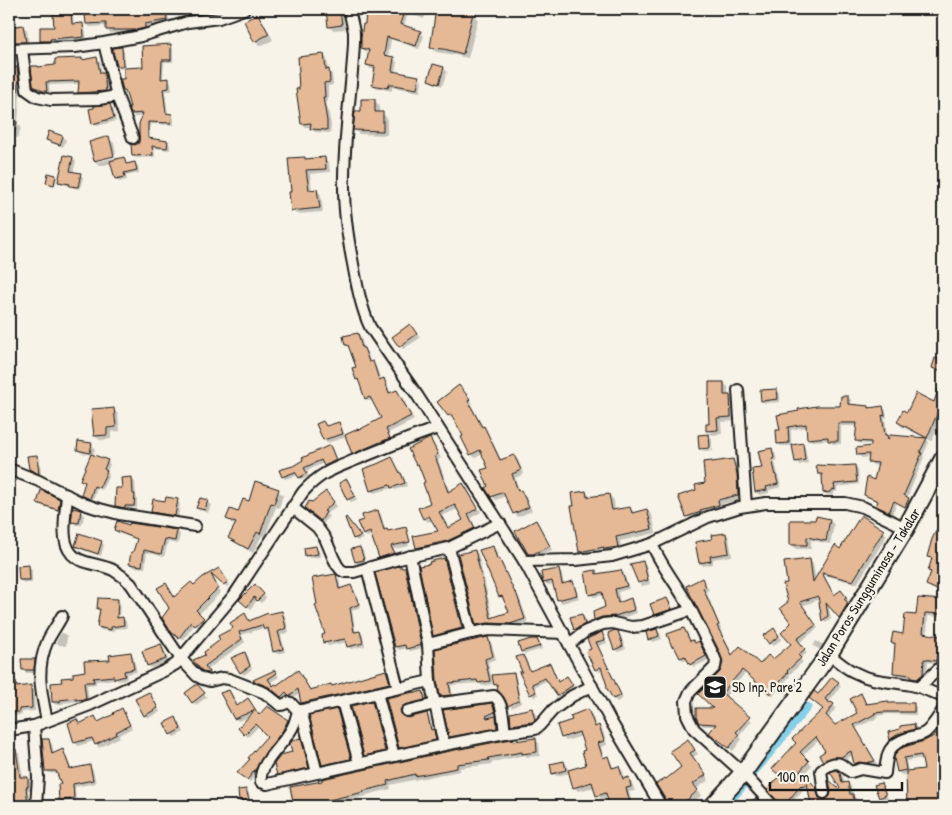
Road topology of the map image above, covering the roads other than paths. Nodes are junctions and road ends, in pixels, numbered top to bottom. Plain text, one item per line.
1 (244, 9) edge
2 (349, 9) edge
3 (104, 43) junction
4 (22, 48) junction
5 (9, 49) edge
6 (118, 96) junction
7 (133, 138) dead end
8 (738, 390) dead end
9 (438, 428) junction
10 (943, 459) edge
11 (9, 469) edge
12 (67, 495) junction
13 (746, 506) junction
14 (292, 507) junction
15 (500, 523) junction
16 (195, 526) dead end
17 (906, 528) junction
18 (652, 544) junction
19 (449, 548) junction
20 (410, 556) junction
21 (524, 561) junction
22 (367, 568) junction
23 (691, 610) junction
24 (62, 616) dead end
25 (471, 633) junction
26 (564, 633) junction
27 (428, 644) junction
28 (570, 644) junction
29 (181, 659) junction
30 (838, 661) junction
31 (943, 665) edge
32 (430, 681) junction
33 (592, 686) junction
34 (919, 687) junction
35 (398, 688) junction
36 (377, 693) junction
37 (943, 698) edge
38 (342, 701) junction
39 (435, 704) junction
40 (407, 710) dead end
41 (943, 710) edge
42 (299, 711) junction
43 (47, 721) junction
44 (34, 726) junction
45 (9, 730) edge
46 (505, 733) junction
47 (444, 744) junction
48 (394, 756) junction
49 (359, 763) junction
50 (317, 773) junction
51 (748, 778) junction
52 (824, 793) dead end
53 (36, 806) edge
54 (661, 806) edge
55 (713, 806) edge
56 (773, 806) edge

1 - 3 street
2 - 9 street
3 - 4 street
3 - 6 street
4 - 5 street
4 - 6 street
6 - 7 street
8 - 13 street
9 - 14 street
9 - 15 street
10 - 17 highway, Jalan Poros Sungguminasa - Takalar
11 - 12 street
12 - 16 street
12 - 29 street
13 - 17 street
13 - 18 street
14 - 22 street
14 - 29 street
15 - 19 street
15 - 21 street
17 - 30 highway, Jalan Poros Sungguminasa - Takalar
18 - 21 street
18 - 23 street
19 - 20 street
19 - 25 street
20 - 22 street
20 - 27 street
21 - 26 street
22 - 35 street
23 - 28 street
23 - 51 street
24 - 43 street
25 - 26 street
25 - 27 street
26 - 28 street
27 - 32 street
28 - 33 street
29 - 42 street
29 - 43 street
30 - 34 street
30 - 51 highway, Jalan Poros Sungguminasa - Takalar
31 - 34 street
32 - 35 street
32 - 39 street
33 - 46 street
33 - 54 street
34 - 37 street
35 - 36 street
36 - 38 street
36 - 48 street
38 - 42 street
38 - 49 street
39 - 40 street
39 - 46 street
39 - 47 street
41 - 52 street
42 - 50 street
42 - 50 street
43 - 44 street
44 - 45 street
44 - 53 street
46 - 47 street
47 - 48 street
48 - 49 street
49 - 50 street
51 - 55 highway, Jalan Poros Sungguminasa - Takalar
51 - 56 street

